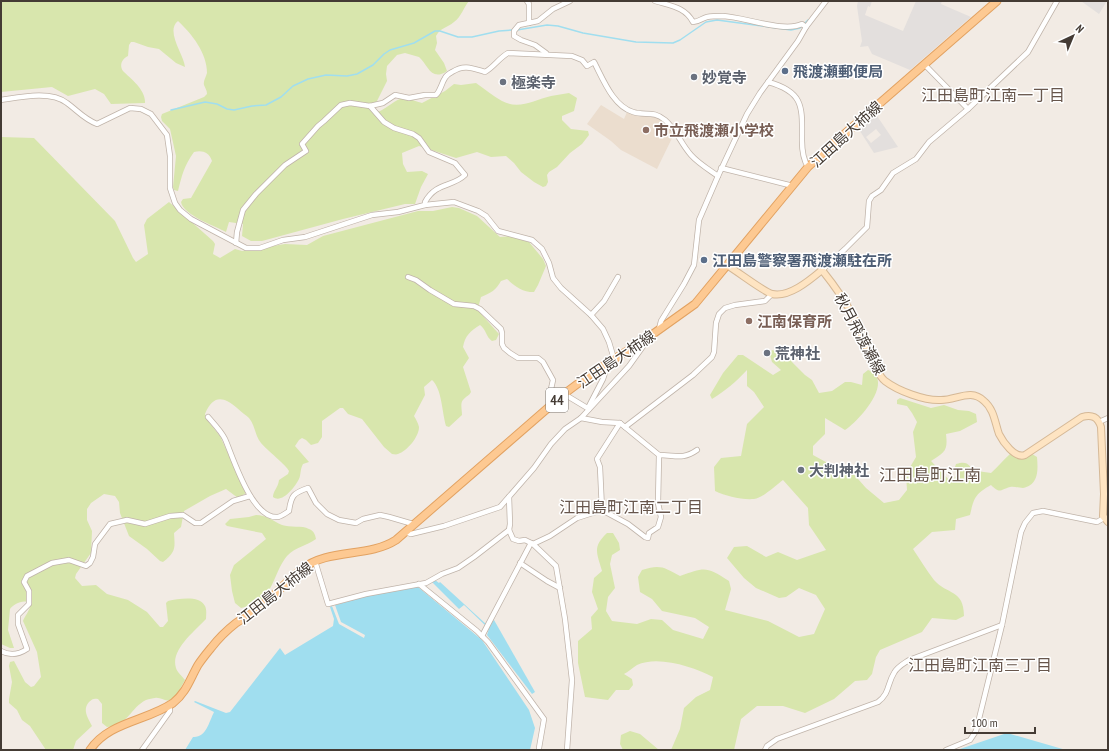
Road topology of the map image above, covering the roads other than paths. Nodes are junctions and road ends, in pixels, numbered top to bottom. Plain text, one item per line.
1 (527, 1) edge
2 (570, 1) edge
3 (656, 1) edge
4 (826, 1) edge
5 (997, 1) edge
6 (1057, 1) edge
7 (529, 23) junction
8 (805, 25) junction
9 (548, 54) junction
10 (924, 64) junction
11 (768, 82) junction
12 (1, 100) edge
13 (370, 106) junction
14 (968, 109) junction
15 (808, 167) junction
16 (721, 168) junction
17 (718, 176) junction
18 (793, 186) junction
19 (425, 205) junction
20 (236, 243) junction
21 (728, 266) junction
22 (822, 270) junction
23 (408, 277) dead end
24 (618, 277) dead end
25 (772, 294) junction
26 (590, 315) junction
27 (659, 329) junction
28 (646, 339) junction
29 (611, 361) junction
30 (564, 394) junction
31 (552, 405) junction
32 (588, 409) junction
33 (208, 416) dead end
34 (581, 418) junction
35 (1108, 418) edge
36 (1100, 422) junction
37 (620, 423) junction
38 (625, 427) junction
39 (698, 450) dead end
40 (659, 455) junction
41 (250, 496) junction
42 (509, 498) junction
43 (602, 510) junction
44 (1106, 520) edge
45 (413, 524) junction
46 (509, 530) junction
47 (404, 532) junction
48 (532, 544) junction
49 (315, 561) junction
50 (520, 564) junction
51 (419, 584) junction
52 (560, 588) junction
53 (1002, 625) junction
54 (482, 636) junction
55 (1, 651) edge
56 (169, 705) junction
57 (538, 748) dead end
58 (90, 750) edge
59 (142, 750) edge
60 (567, 750) edge
61 (765, 750) edge
62 (946, 750) edge

1 - 7 street
2 - 7 street
3 - 8 street
4 - 8 street
5 - 10 main road, 江田島大柿線 / 44
6 - 14 street
7 - 9 street
8 - 11 street
9 - 13 street
9 - 17 street
10 - 14 street
10 - 15 main road, 江田島大柿線 / 44
11 - 15 street
11 - 16 street
12 - 20 street
13 - 19 street
13 - 20 street
14 - 22 street
15 - 18 main road, 江田島大柿線 / 44
16 - 17 street
16 - 18 street
17 - 27 street
18 - 21 main road, 江田島大柿線 / 44
19 - 20 street
19 - 26 street
21 - 25 main road
21 - 27 main road, 江田島大柿線 / 44
22 - 25 main road
22 - 36 main road, 秋月飛渡瀬線
23 - 31 street
24 - 26 street
25 - 38 street
26 - 29 street
27 - 28 main road, 江田島大柿線 / 44
28 - 29 main road, 江田島大柿線 / 44
28 - 32 street
29 - 30 main road, 江田島大柿線 / 44
29 - 32 street
30 - 31 main road, 江田島大柿線 / 44
30 - 32 street
31 - 45 main road, 江田島大柿線 / 44
32 - 34 street
33 - 41 street
34 - 37 street
34 - 42 street
35 - 36 street
36 - 44 main road
37 - 38 street
37 - 43 street
38 - 40 street
39 - 40 street
40 - 43 street
41 - 45 street
41 - 55 street
42 - 46 street
42 - 47 street
43 - 48 street
44 - 53 street
45 - 47 main road, 江田島大柿線 / 44
46 - 48 street
46 - 51 street
47 - 49 main road, 江田島大柿線 / 44
48 - 50 street
48 - 52 street
49 - 51 street
49 - 56 main road, 江田島大柿線 / 44
50 - 52 street
50 - 54 street
51 - 54 street
52 - 60 street
53 - 61 street
53 - 62 street
54 - 57 street
56 - 58 main road, 江田島大柿線 / 44
56 - 59 street

